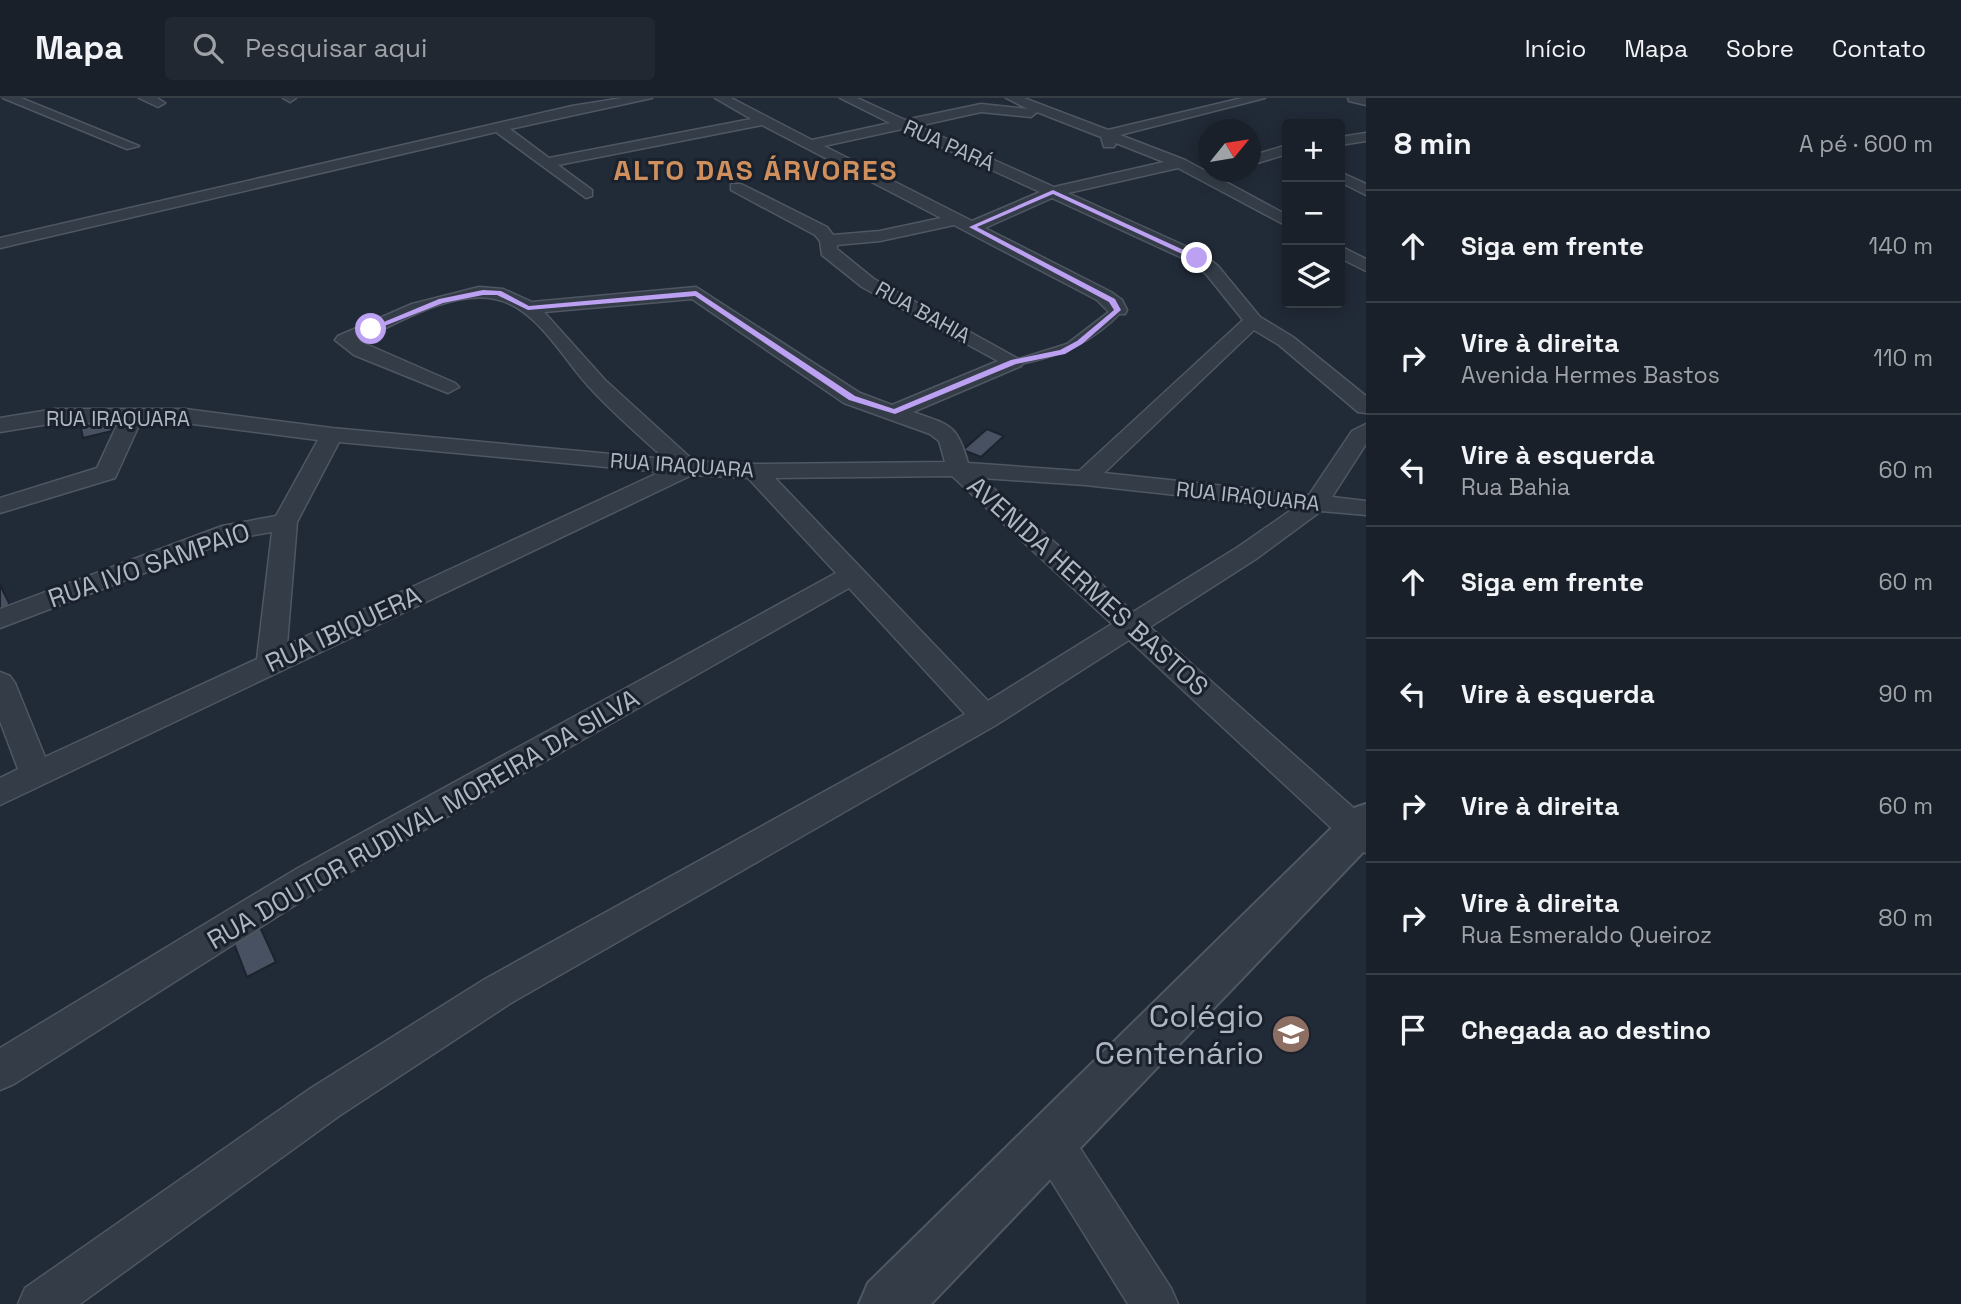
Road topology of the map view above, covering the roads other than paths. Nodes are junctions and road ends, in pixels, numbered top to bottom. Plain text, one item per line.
1 (9, 98) edge
2 (145, 98) edge
3 (646, 98) edge
4 (721, 98) edge
5 (846, 98) edge
6 (1012, 98) edge
7 (1259, 98) edge
8 (1354, 98) edge
9 (602, 101) edge
10 (1366, 101) edge
11 (159, 103) dead end
12 (1181, 103) dead end
13 (1048, 112) junction
14 (1199, 112) junction
15 (13, 114) dead end
16 (50, 114) junction
17 (765, 120) junction
18 (903, 124) junction
19 (499, 127) junction
20 (1108, 136) junction
21 (1366, 137) edge
22 (1271, 139) dead end
23 (1345, 140) edge
24 (812, 144) junction
25 (1282, 145) edge
26 (132, 146) dead end
27 (1282, 150) edge
28 (1261, 157) edge
29 (546, 163) junction
30 (1180, 163) junction
31 (1198, 168) edge
32 (1114, 176) junction
33 (1345, 179) edge
34 (1229, 182) edge
35 (736, 187) dead end
36 (1366, 190) edge
37 (1053, 192) junction
38 (586, 193) dead end
39 (1282, 218) edge
40 (965, 223) junction
41 (829, 241) junction
42 (0, 243) edge
43 (1345, 254) edge
44 (1366, 266) edge
45 (528, 308) junction
46 (1118, 310) joint
47 (1252, 321) junction
48 (1014, 362) junction
49 (448, 387) dead end
50 (1366, 407) edge
51 (895, 412) junction
52 (131, 416) junction
53 (0, 425) edge
54 (1366, 431) edge
55 (332, 435) junction
56 (688, 468) junction
57 (958, 468) junction
58 (755, 471) junction
59 (1085, 478) junction
60 (1316, 503) junction
61 (0, 506) edge
62 (1366, 508) edge
63 (285, 522) junction
64 (851, 576) junction
65 (0, 619) edge
66 (1133, 626) junction
67 (271, 663) junction
68 (0, 683) edge
69 (985, 717) junction
70 (36, 774) junction
71 (0, 792) edge
72 (1363, 830) edge
73 (0, 1070) edge
74 (1050, 1140) junction
75 (41, 1304) edge
76 (889, 1304) edge
77 (1155, 1304) edge

1 - 16 street
2 - 11 street
3 - 9 street
4 - 17 street
5 - 18 street, RUA PARÁ
6 - 13 street
7 - 14 street
8 - 10 street
9 - 19 street
12 - 14 street
13 - 18 street
13 - 20 street
14 - 20 street
15 - 16 street
16 - 26 street
17 - 24 street
17 - 29 street
18 - 24 street
18 - 37 street, RUA PARÁ
19 - 29 street
19 - 42 street
20 - 30 street
20 - 32 street
21 - 23 street
22 - 25 street
24 - 40 street
27 - 28 street
29 - 38 street
30 - 31 street
30 - 32 street
32 - 37 street
33 - 36 street
34 - 39 street
35 - 41 street, RUA BAHIA
37 - 40 street
37 - 47 street, RUA PARÁ
40 - 41 street
40 - 46 street
41 - 48 street, RUA BAHIA
43 - 44 street
45 - 49 street
45 - 51 street, AVENIDA HERMES BASTOS
45 - 56 street
46 - 48 lane
47 - 50 street
47 - 59 street
48 - 51 street, RUA BAHIA
51 - 57 street, AVENIDA HERMES BASTOS
52 - 53 street, RUA IRAQUARA
52 - 55 street, RUA IRAQUARA
52 - 61 street
54 - 60 street
55 - 56 street, RUA IRAQUARA
55 - 63 street, RUA IVO SAMPAIO
56 - 58 street, RUA IRAQUARA
56 - 67 street, RUA IBIQUERA
57 - 58 street, RUA IRAQUARA
57 - 59 street, RUA IRAQUARA
57 - 66 street, AVENIDA HERMES BASTOS
58 - 64 street
59 - 60 street, RUA IRAQUARA
60 - 62 street, RUA IRAQUARA
60 - 66 street
63 - 65 street, RUA IVO SAMPAIO
63 - 67 street
64 - 69 street
64 - 73 street, RUA DOUTOR RUDIVAL MOREIRA DA SILVA
66 - 69 street
66 - 72 street, AVENIDA HERMES BASTOS
67 - 70 street, RUA IBIQUERA
68 - 70 street
69 - 75 street
70 - 71 street, RUA IBIQUERA
72 - 74 street
74 - 76 street
74 - 77 street

